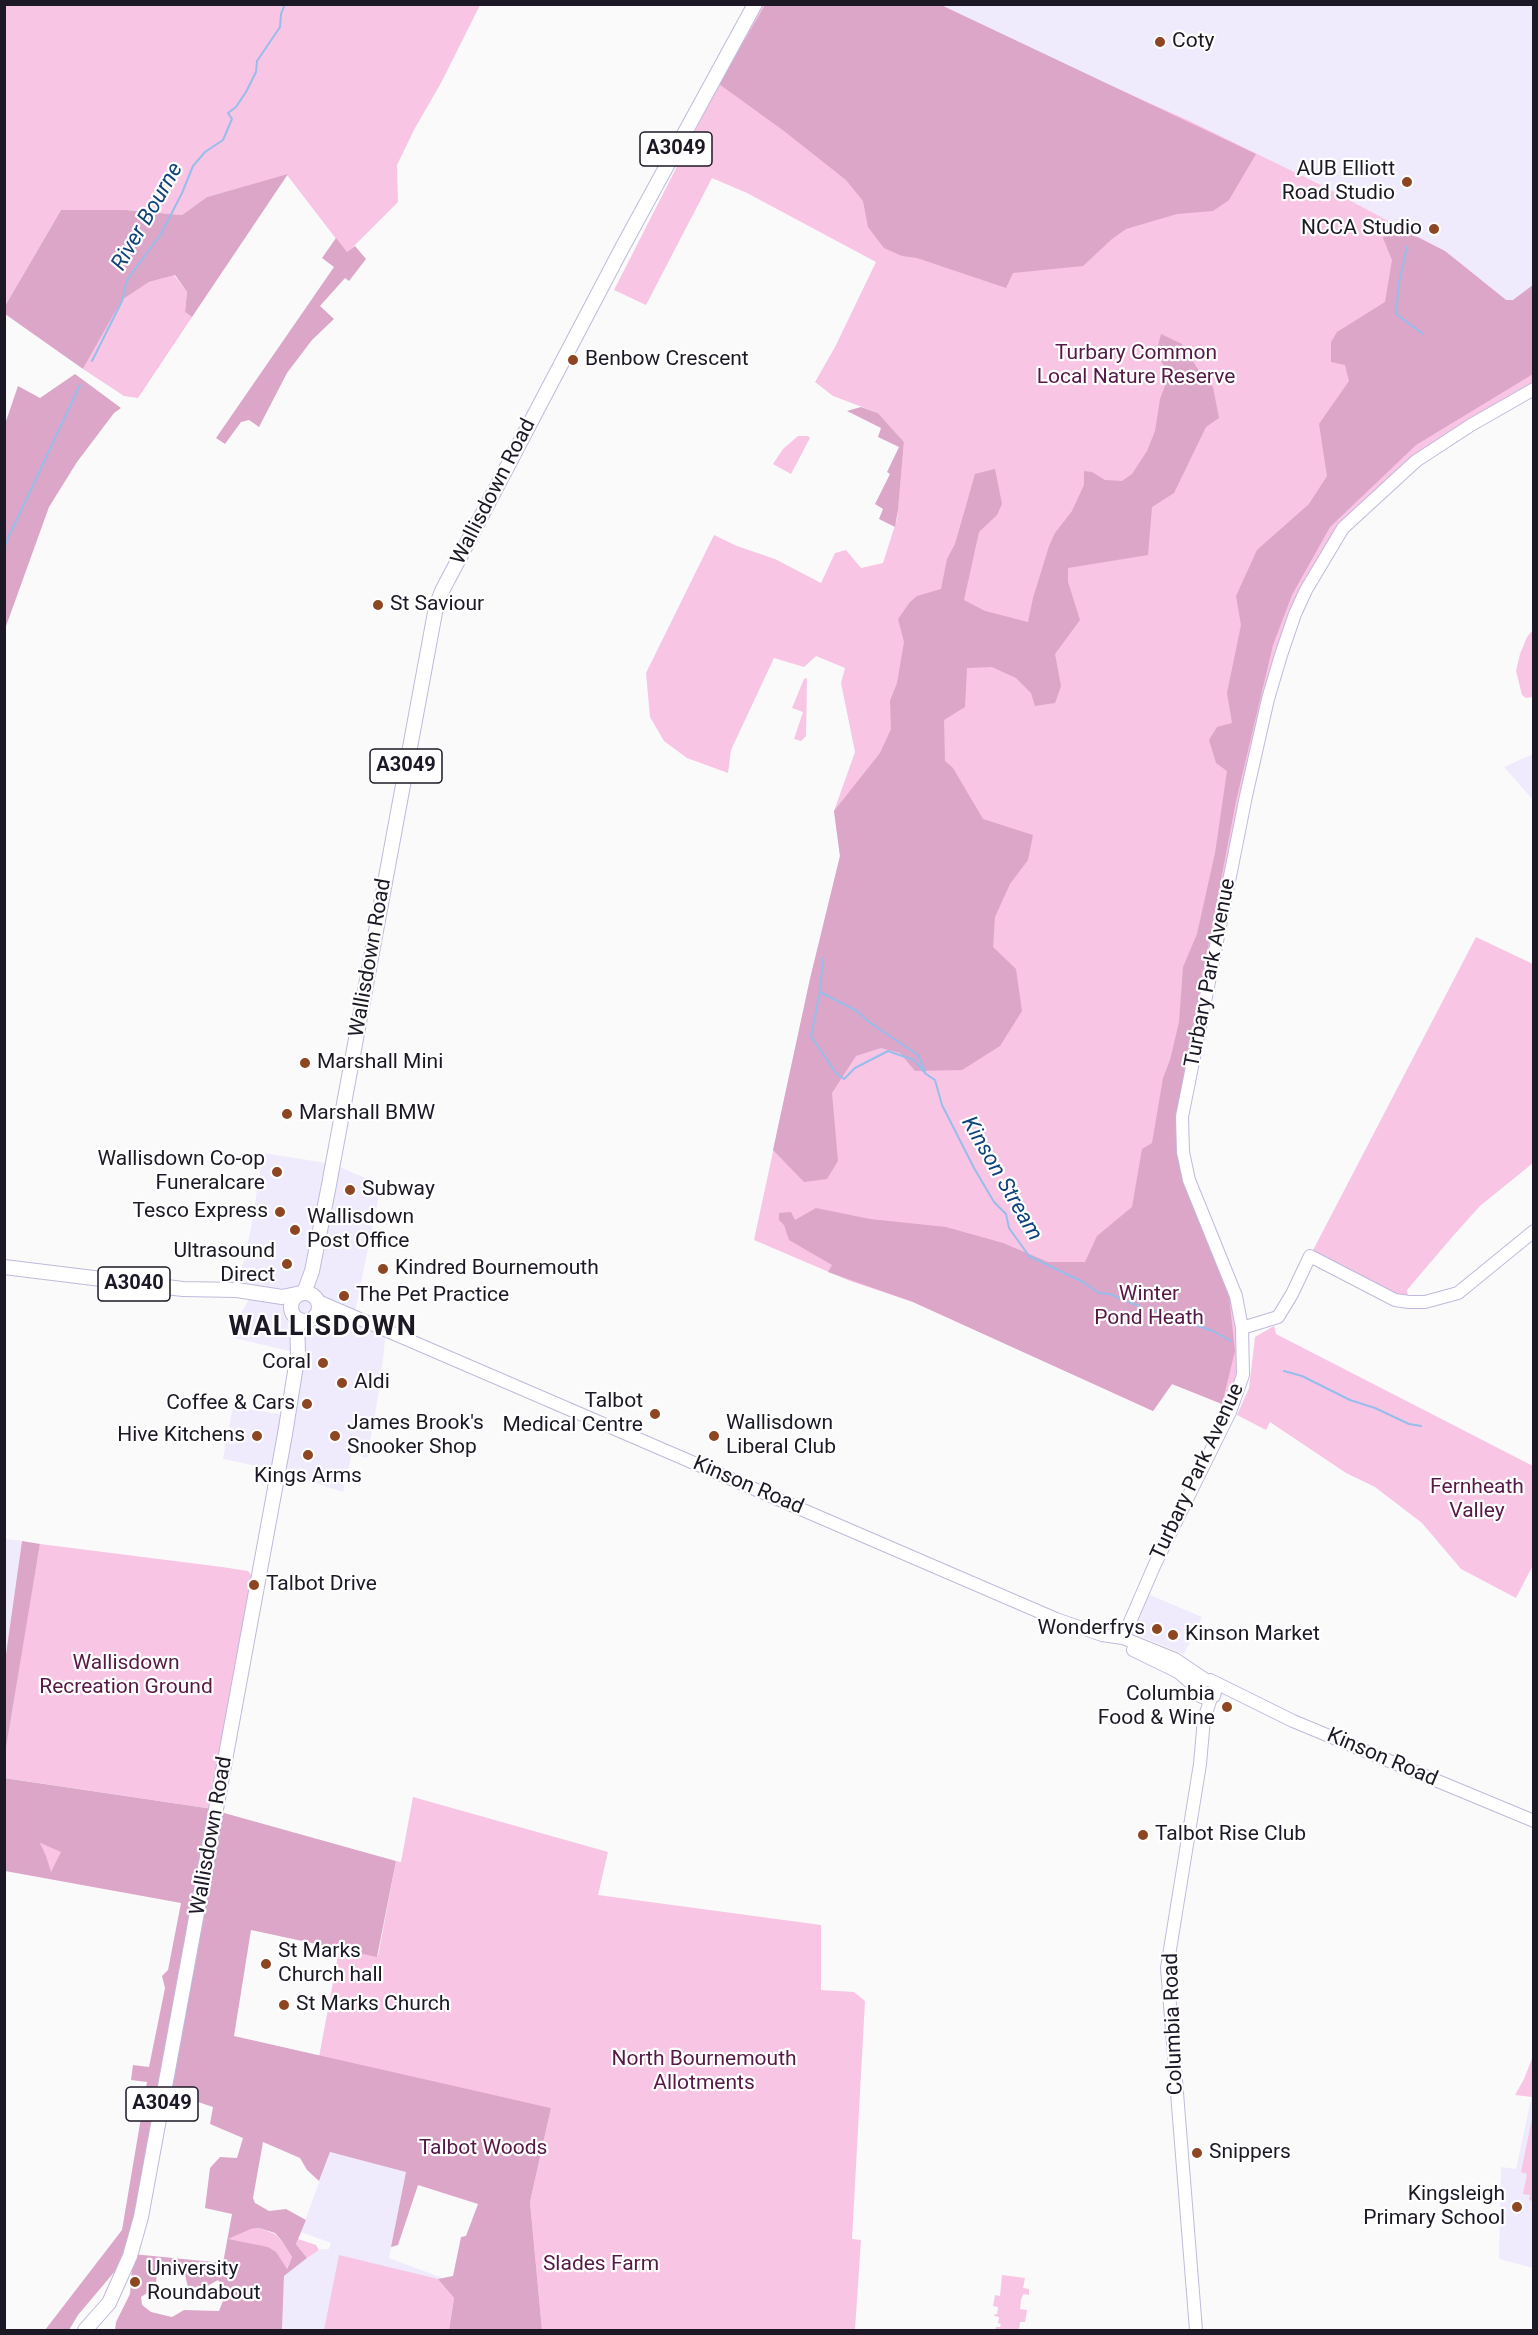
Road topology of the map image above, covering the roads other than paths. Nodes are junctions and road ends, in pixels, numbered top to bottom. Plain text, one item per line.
1 (755, 4) edge
2 (1533, 389) edge
3 (1533, 1231) edge
4 (4, 1267) edge
5 (264, 1294) junction
6 (311, 1303) junction
7 (295, 1317) junction
8 (1242, 1328) junction
9 (298, 1353) junction
10 (1123, 1638) junction
11 (1207, 1690) junction
12 (1533, 1821) edge
13 (102, 2312) junction
14 (85, 2331) edge
15 (96, 2331) edge
16 (1196, 2331) edge

1 - 6 main road, Wallisdown Road / A3049
2 - 8 street, Turbary Park Avenue
3 - 8 street
4 - 5 main road, A3040
5 - 6 main road, A3040
5 - 7 main road, A3040
6 - 7 main road
6 - 7 main road
6 - 9 main road, Wallisdown Road / A3049
6 - 10 street, Kinson Road
7 - 9 main road, Wallisdown Road / A3049
8 - 10 street, Turbary Park Avenue
9 - 13 main road, Wallisdown Road / A3049
10 - 11 street, Kinson Road
11 - 12 street, Kinson Road
11 - 16 street, Columbia Road
13 - 14 main road, Wallisdown Road / A3049
13 - 15 main road, Wallisdown Road / A3049

